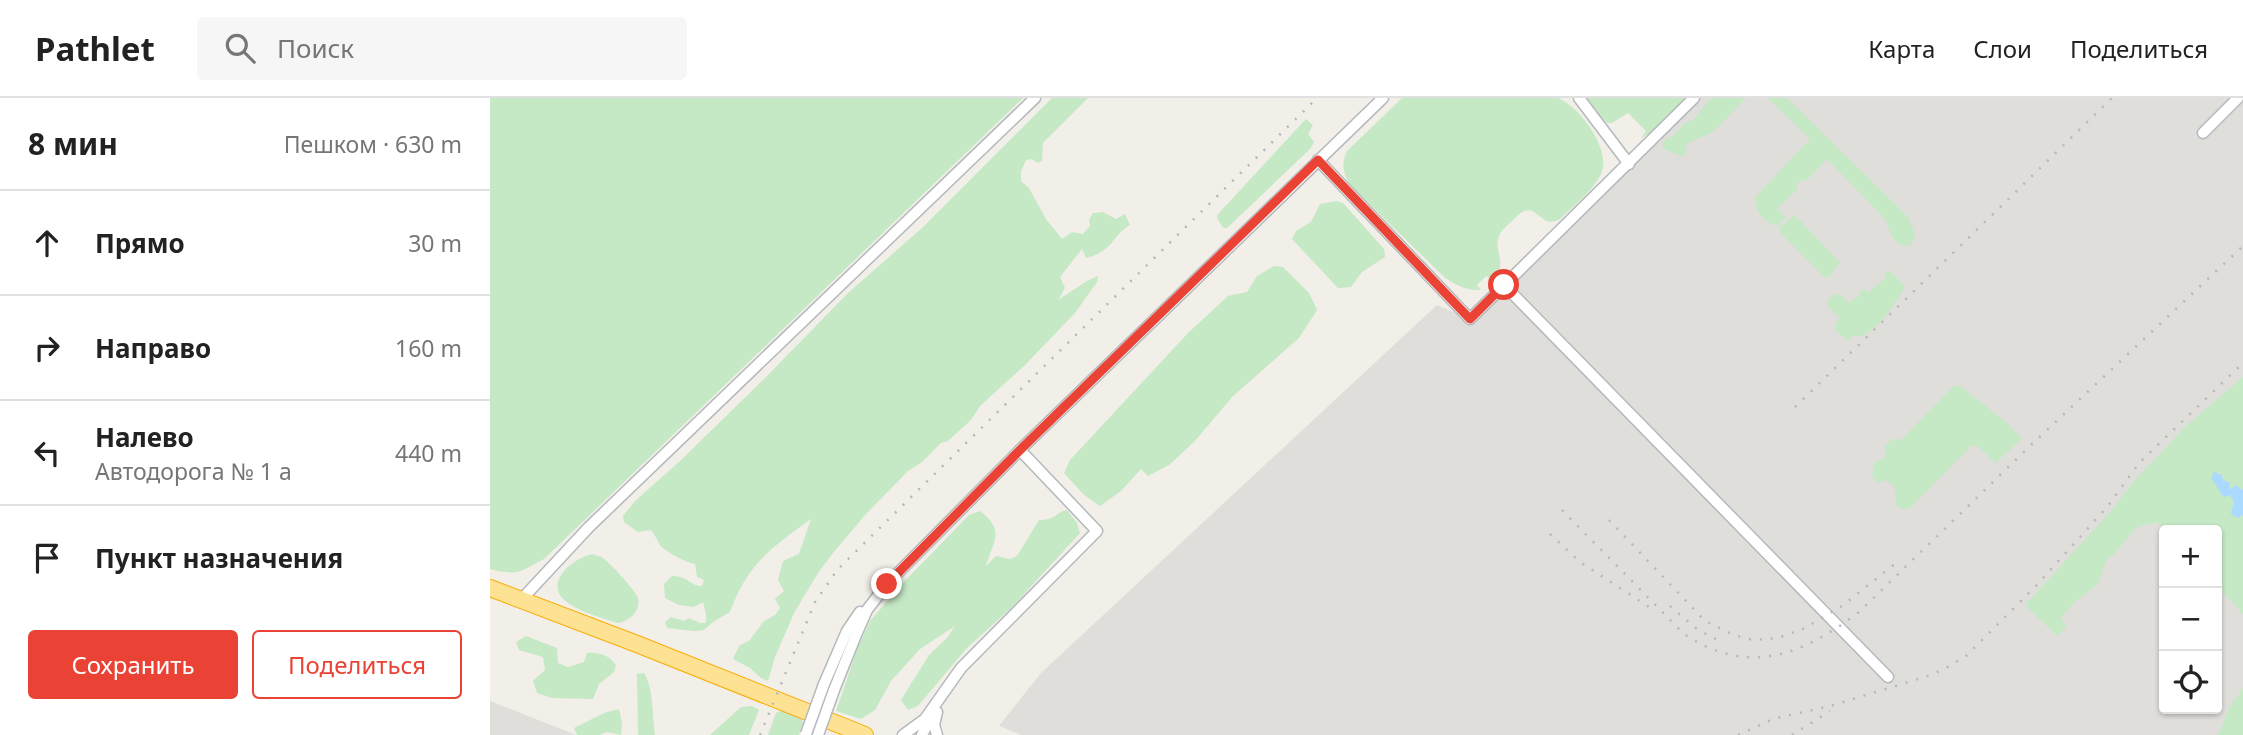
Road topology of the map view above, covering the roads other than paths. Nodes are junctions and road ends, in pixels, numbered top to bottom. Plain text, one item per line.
1 (1035, 98) edge
2 (1383, 98) edge
3 (1579, 98) edge
4 (1694, 98) edge
5 (2238, 98) edge
6 (2203, 133) dead end
7 (1318, 160) junction
8 (1629, 164) junction
9 (1504, 285) junction
10 (1020, 450) junction
11 (490, 588) edge
12 (521, 600) junction
13 (1888, 677) dead end
14 (829, 687) junction
15 (941, 696) junction
16 (806, 735) edge
17 (818, 735) edge
18 (865, 735) edge
19 (902, 735) edge
20 (922, 735) edge
21 (936, 735) edge

1 - 12 street
2 - 7 street
3 - 8 street
4 - 8 street
5 - 6 street
7 - 9 street
7 - 10 street
8 - 9 street
9 - 13 street
10 - 14 street
10 - 15 street
11 - 12 highway
12 - 18 highway
14 - 16 street, bridge
14 - 17 street, bridge
15 - 19 street
15 - 20 street
15 - 21 street

